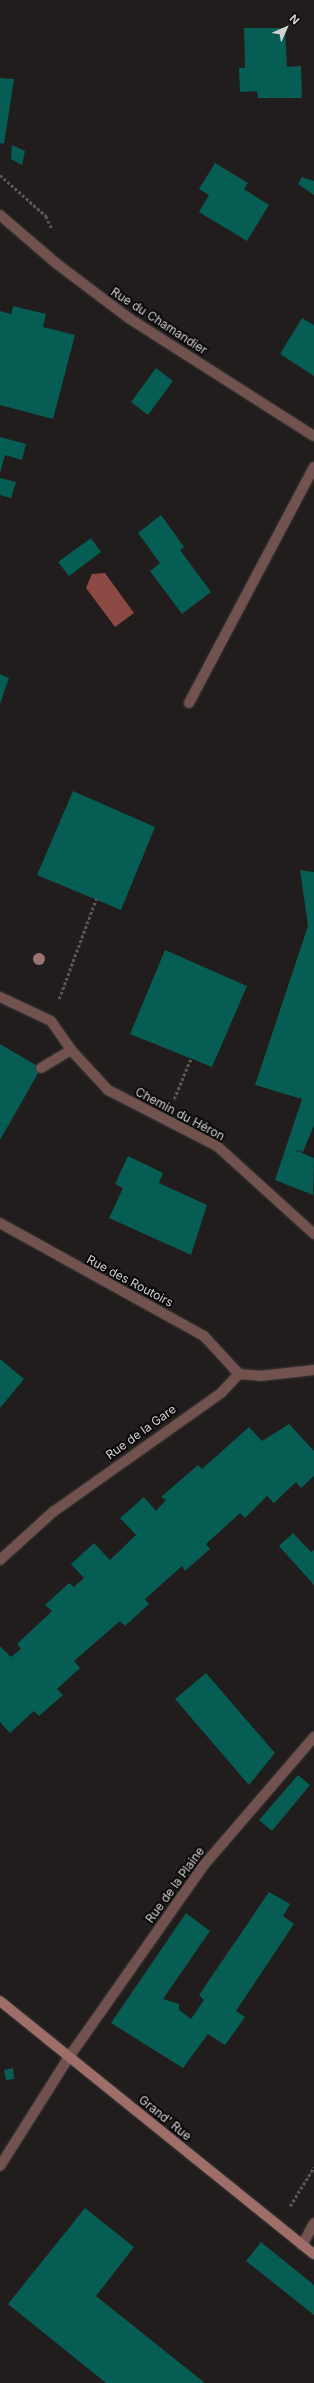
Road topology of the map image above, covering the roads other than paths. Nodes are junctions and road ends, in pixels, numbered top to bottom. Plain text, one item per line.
1 (0, 215) edge
2 (314, 436) edge
3 (314, 468) edge
4 (189, 702) dead end
5 (0, 998) edge
6 (71, 1050) junction
7 (41, 1068) dead end
8 (0, 1223) edge
9 (314, 1234) edge
10 (314, 1370) edge
11 (239, 1374) junction
12 (0, 1560) edge
13 (314, 1737) edge
14 (0, 2001) edge
15 (69, 2057) junction
16 (0, 2166) edge
17 (314, 2223) edge
18 (302, 2245) junction
19 (314, 2254) edge

1 - 2 street, Rue du Chamandier
3 - 4 street
5 - 6 street, Chemin du Héron
6 - 7 street
6 - 9 street, Chemin du Héron
8 - 11 street, Rue des Routoirs
10 - 11 street
11 - 12 street, Rue de la Gare
13 - 15 street, Rue de la Plaine
14 - 15 main road, Grand' Rue
15 - 16 street, Rue de la Plaine
15 - 18 main road, Grand' Rue
17 - 18 street
18 - 19 main road, Grand' Rue

